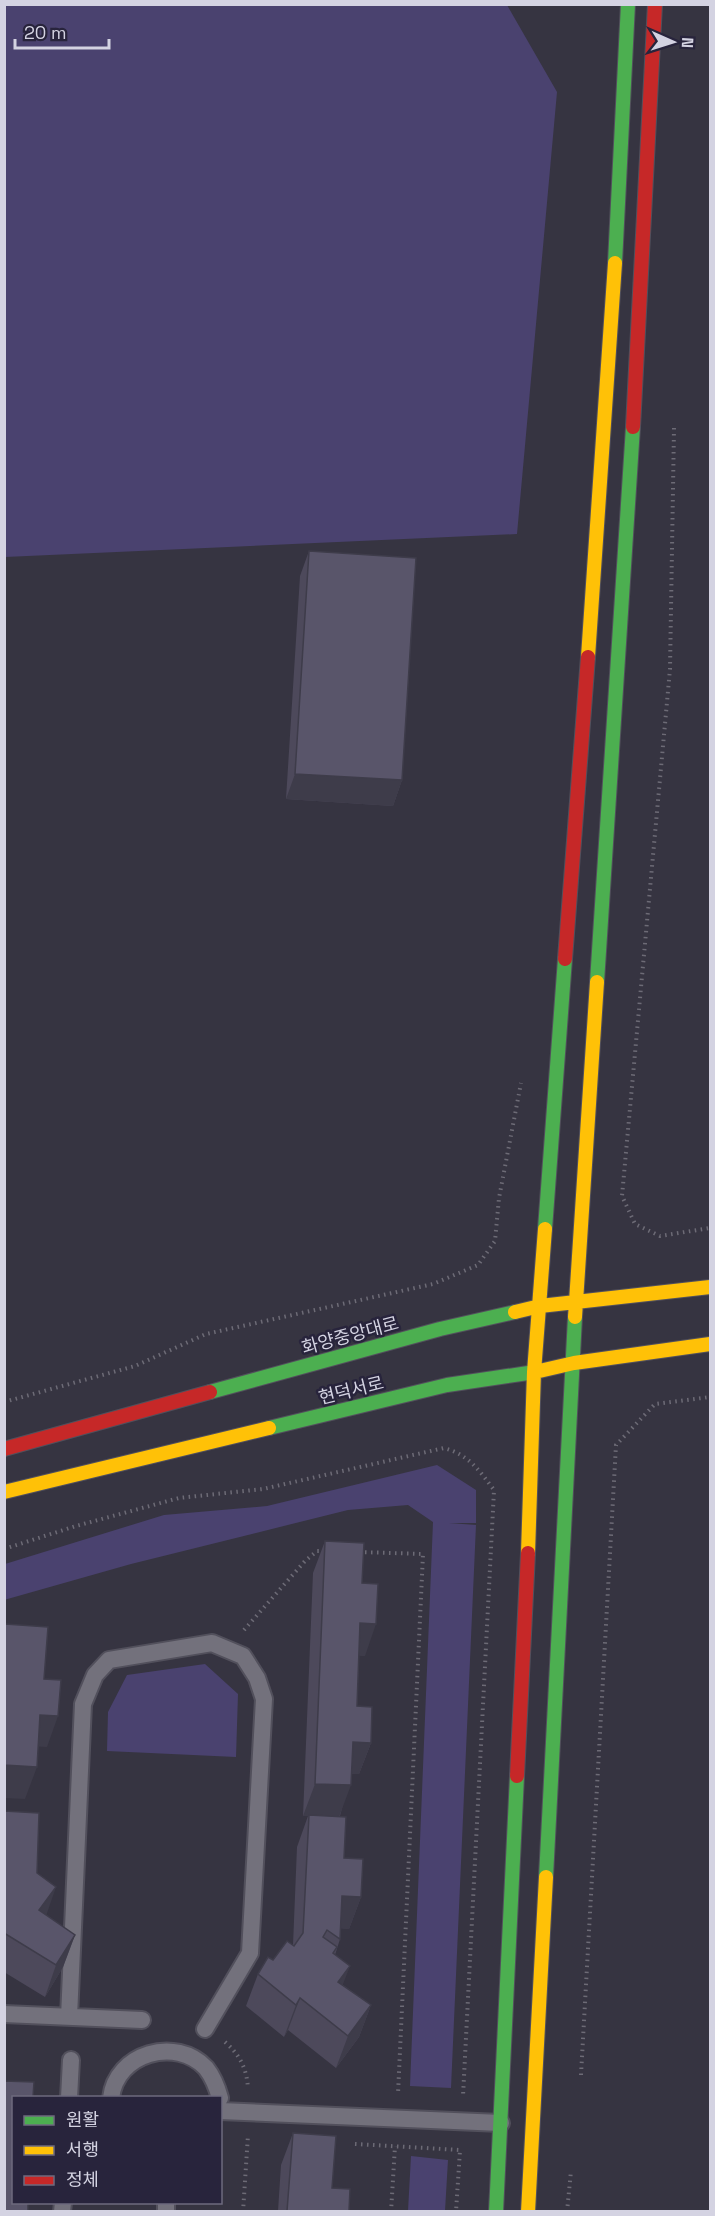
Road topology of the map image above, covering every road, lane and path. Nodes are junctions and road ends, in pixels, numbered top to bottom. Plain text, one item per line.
1 (628, 4) edge
2 (655, 4) edge
3 (674, 428) dead end
4 (522, 1075) dead end
5 (711, 1228) edge
6 (711, 1287) edge
7 (576, 1303) junction
8 (540, 1306) junction
9 (711, 1344) edge
10 (574, 1363) junction
11 (534, 1372) junction
12 (711, 1397) edge
13 (4, 1402) edge
14 (4, 1449) edge
15 (4, 1492) edge
16 (4, 1549) edge
17 (329, 1551) edge
18 (352, 1552) edge
19 (228, 1648) junction
20 (4, 2014) edge
21 (69, 2017) junction
22 (142, 2020) dead end
23 (205, 2029) dead end
24 (71, 2060) dead end
25 (581, 2075) dead end
26 (398, 2095) dead end
27 (69, 2096) edge
28 (111, 2096) edge
29 (219, 2096) edge
30 (463, 2096) dead end
31 (222, 2110) edge
32 (501, 2123) junction
33 (248, 2129) dead end
34 (395, 2146) dead end
35 (460, 2150) dead end
36 (571, 2171) dead end
37 (243, 2211) edge
38 (391, 2211) edge
39 (456, 2211) edge
40 (496, 2211) edge
41 (528, 2211) edge
42 (567, 2211) edge

1 - 8 street
2 - 7 street
3 - 5 path
4 - 13 path
6 - 7 street, 화양중앙대로
7 - 8 street, 화양중앙대로
7 - 10 street
8 - 11 street
8 - 14 street, 화양중앙대로
9 - 10 street, 현덕서로
10 - 11 street, 현덕서로
10 - 41 street
11 - 15 street, 현덕서로
11 - 32 street
12 - 25 path
16 - 30 path
17 - 19 path
18 - 26 path
19 - 21 lane
19 - 23 lane
20 - 21 lane
21 - 22 lane
24 - 27 lane
28 - 29 lane
31 - 32 lane
32 - 40 street
33 - 37 path
34 - 38 path
35 - 39 path
36 - 42 path

